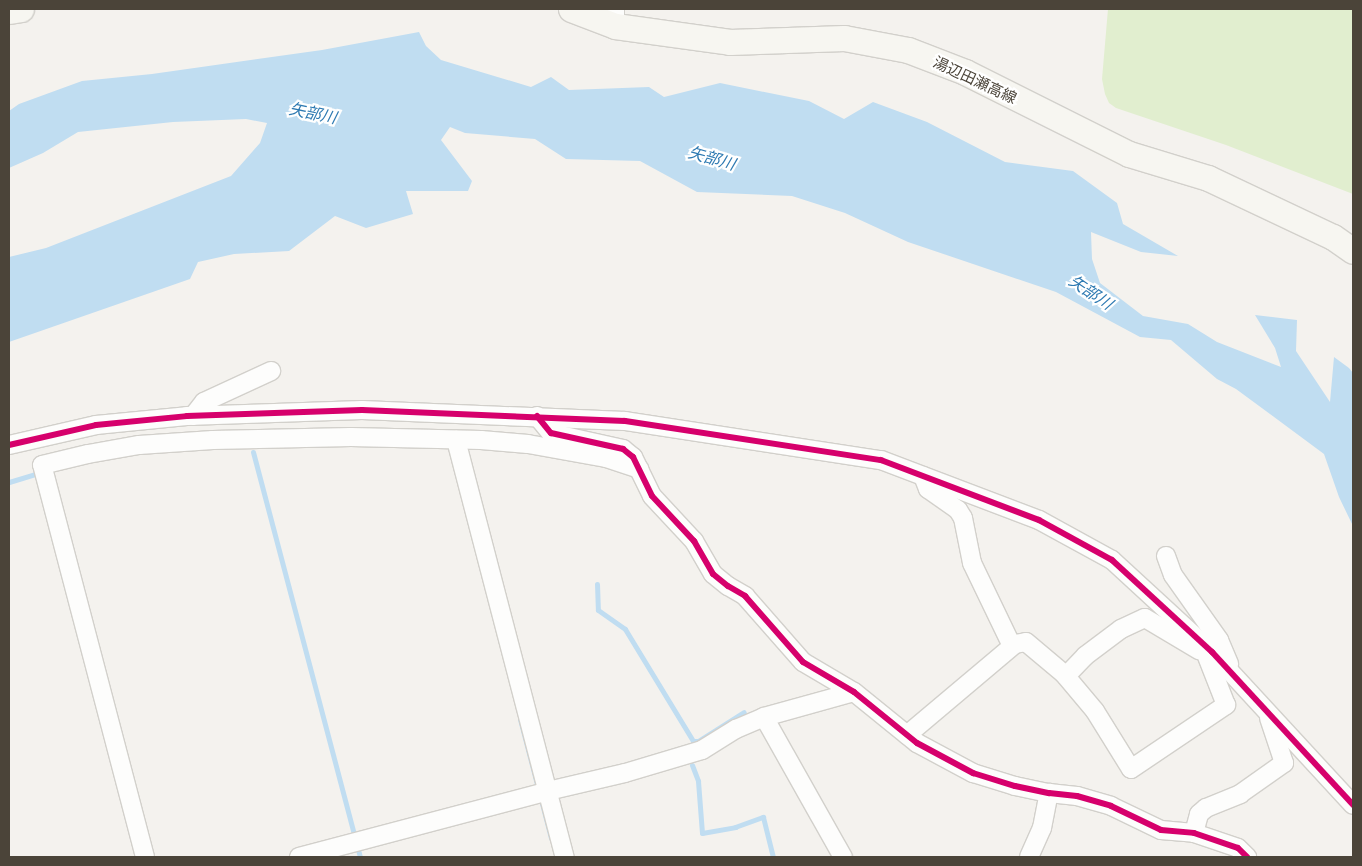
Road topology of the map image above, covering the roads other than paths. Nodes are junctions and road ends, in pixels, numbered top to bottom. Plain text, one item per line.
1 (22, 9) edge
2 (571, 9) edge
3 (9, 11) edge
4 (615, 18) edge
5 (1353, 251) edge
6 (271, 371) dead end
7 (193, 416) junction
8 (537, 416) junction
9 (456, 440) junction
10 (9, 445) edge
11 (639, 469) junction
12 (923, 476) junction
13 (1166, 556) dead end
14 (1012, 646) junction
15 (1203, 648) junction
16 (1233, 674) junction
17 (1066, 676) junction
18 (854, 692) junction
19 (1268, 712) junction
20 (764, 717) junction
21 (907, 735) junction
22 (548, 791) junction
23 (1049, 793) junction
24 (1353, 805) edge
25 (1194, 833) junction
26 (1242, 855) edge
27 (145, 857) edge
28 (299, 857) edge
29 (565, 857) edge
30 (843, 857) edge
31 (1029, 857) edge

1 - 3 main road
2 - 4 main road, 湯辺田瀬高線
4 - 5 main road, 湯辺田瀬高線
6 - 7 street
7 - 8 street
7 - 10 street
8 - 11 street
8 - 12 street
9 - 11 street
9 - 22 street
9 - 27 street
11 - 18 street
12 - 14 street
12 - 15 street
13 - 16 street
14 - 17 street
14 - 21 street
15 - 16 street
15 - 17 street
15 - 17 street
16 - 19 street
18 - 20 street
18 - 21 street
19 - 24 street
19 - 25 street
20 - 22 street
20 - 30 street
21 - 23 street
22 - 28 street
22 - 29 street
23 - 25 street
23 - 31 street
25 - 26 street

